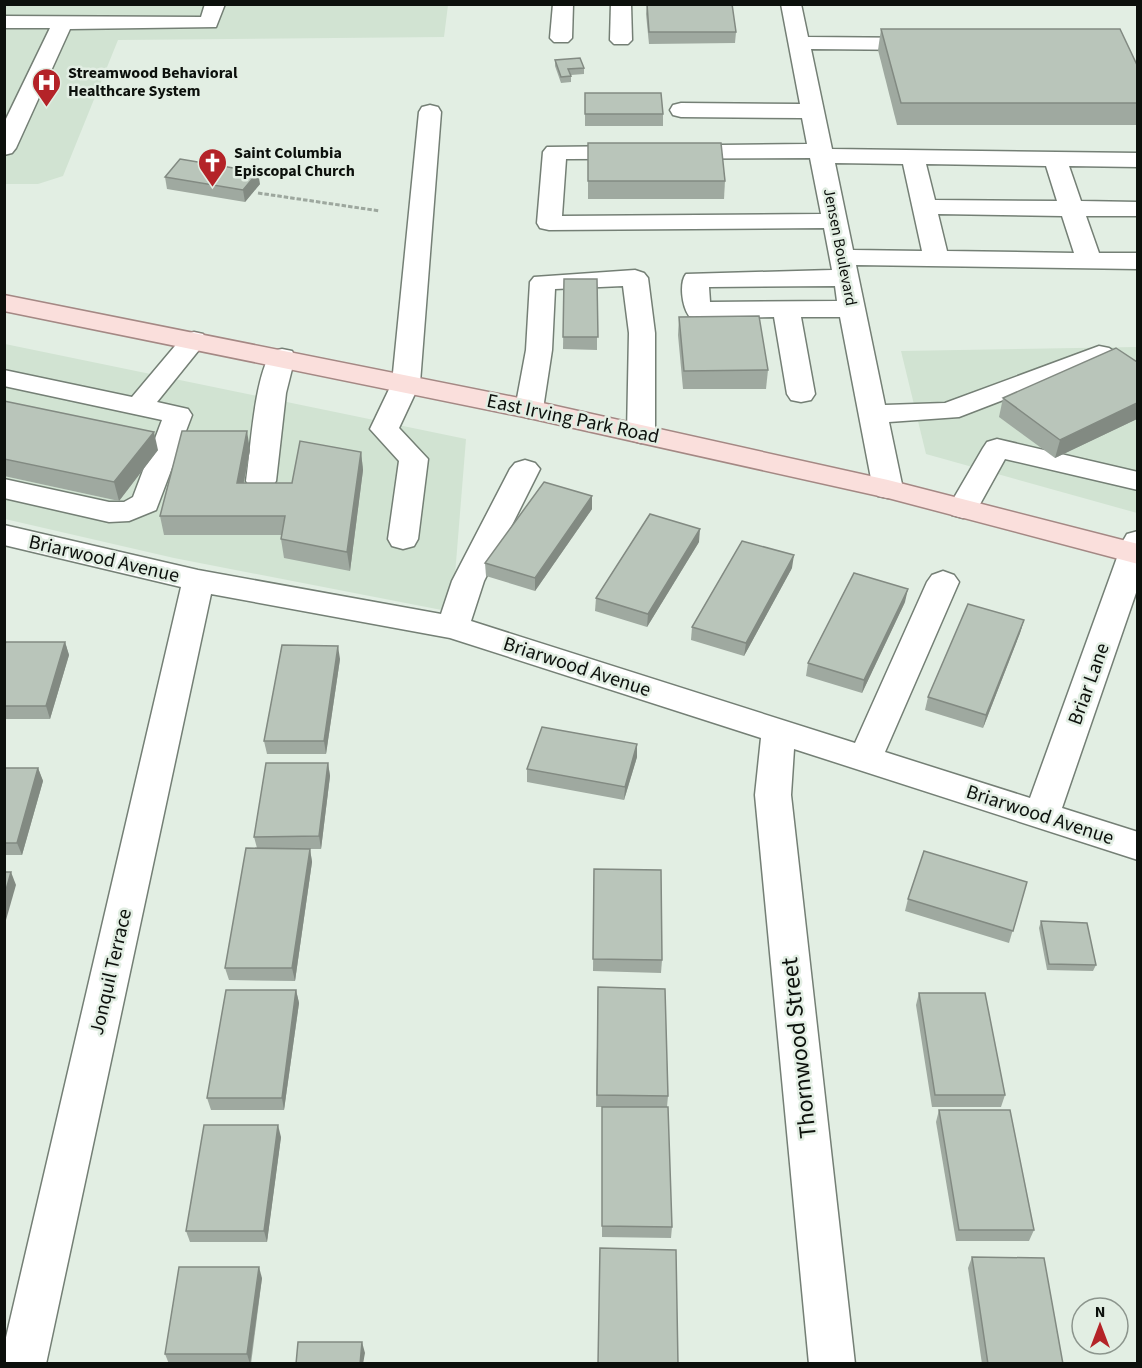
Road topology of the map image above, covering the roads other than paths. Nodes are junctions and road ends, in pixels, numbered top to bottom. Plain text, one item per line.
1 (215, 4) edge
2 (562, 4) edge
3 (621, 4) edge
4 (791, 4) edge
5 (4, 22) edge
6 (63, 22) junction
7 (561, 38) dead end
8 (621, 40) dead end
9 (799, 43) junction
10 (948, 44) edge
11 (681, 110) dead end
12 (812, 111) junction
13 (430, 112) dead end
14 (4, 148) edge
15 (821, 153) junction
16 (913, 157) junction
17 (1055, 159) junction
18 (1137, 160) edge
19 (924, 207) junction
20 (1072, 208) junction
21 (1137, 209) edge
22 (834, 221) junction
23 (936, 258) junction
24 (1089, 260) junction
25 (1137, 261) edge
26 (844, 268) junction
27 (4, 303) edge
28 (786, 309) junction
29 (852, 309) junction
30 (194, 340) junction
31 (282, 357) junction
32 (4, 378) edge
33 (1137, 379) edge
34 (406, 383) junction
35 (801, 394) dead end
36 (138, 406) junction
37 (963, 406) junction
38 (529, 409) junction
39 (874, 414) junction
40 (641, 434) junction
41 (998, 447) junction
42 (525, 469) dead end
43 (261, 481) edge
44 (1137, 481) edge
45 (4, 488) edge
46 (888, 489) junction
47 (963, 508) junction
48 (4, 535) edge
49 (403, 538) dead end
50 (1137, 550) edge
51 (198, 581) junction
52 (943, 582) dead end
53 (453, 627) junction
54 (778, 732) junction
55 (865, 759) junction
56 (1042, 815) junction
57 (1137, 846) edge
58 (23, 1364) edge
59 (832, 1364) edge

1 - 6 street
2 - 7 street
3 - 8 street
4 - 9 street, Jensen Boulevard
5 - 6 street
6 - 14 street
9 - 10 street
9 - 12 street, Jensen Boulevard
11 - 12 street
12 - 15 street, Jensen Boulevard
13 - 34 street
15 - 16 street
15 - 22 street, Jensen Boulevard
15 - 22 street
16 - 17 street
16 - 19 street
17 - 18 street
17 - 20 street
19 - 20 street
19 - 23 street
20 - 21 street
20 - 24 street
22 - 26 street, Jensen Boulevard
23 - 24 street
23 - 26 street
24 - 25 street
26 - 28 street
26 - 29 street, Jensen Boulevard
27 - 30 main road, East Irving Park Road
28 - 29 street
28 - 35 street
29 - 39 street, Jensen Boulevard
30 - 31 main road, East Irving Park Road
30 - 36 street
31 - 34 main road, East Irving Park Road
31 - 43 street
32 - 36 street
33 - 37 street
34 - 38 main road, East Irving Park Road
34 - 49 street
36 - 45 street
37 - 39 street
37 - 41 street
38 - 40 main road, East Irving Park Road
38 - 40 street
39 - 46 street, Jensen Boulevard
40 - 46 main road, East Irving Park Road
41 - 44 street
41 - 47 street
42 - 53 street
46 - 47 main road, East Irving Park Road
47 - 50 main road, East Irving Park Road
48 - 51 street, Briarwood Avenue
50 - 56 street, Briar Lane
51 - 53 street, Briarwood Avenue
51 - 58 street, Jonquil Terrace
52 - 55 street
53 - 54 street, Briarwood Avenue
54 - 55 street, Briarwood Avenue
54 - 59 street, Thornwood Street
55 - 56 street, Briarwood Avenue
56 - 57 street, Briarwood Avenue

